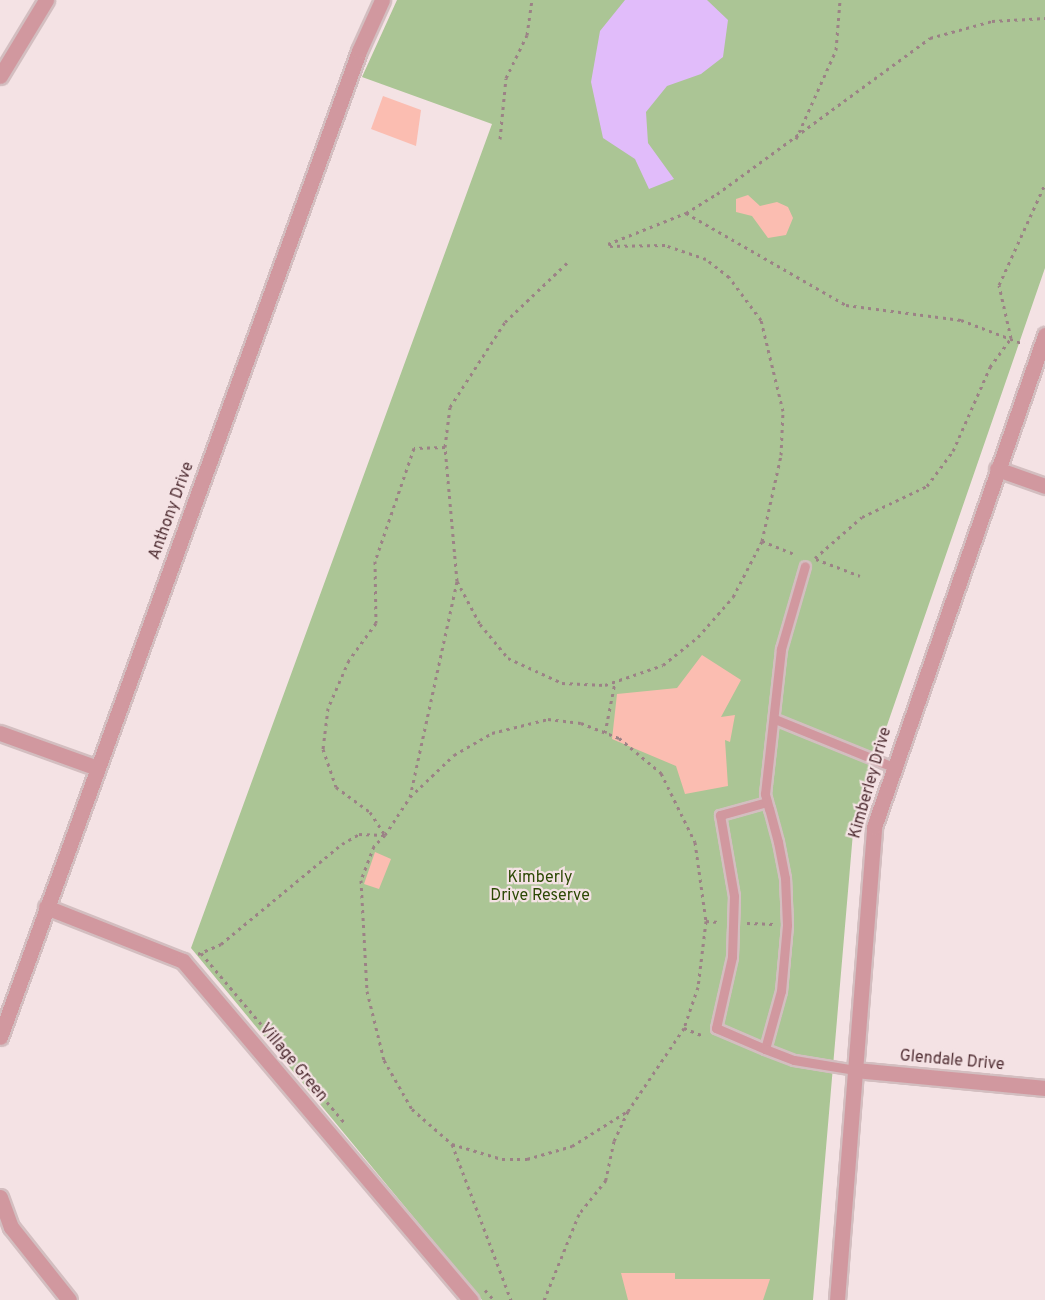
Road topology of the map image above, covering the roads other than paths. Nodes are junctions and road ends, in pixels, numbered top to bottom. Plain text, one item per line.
1 (46, 0) edge
2 (382, 0) edge
3 (0, 76) edge
4 (1045, 335) edge
5 (997, 469) junction
6 (1045, 486) edge
7 (806, 567) dead end
8 (775, 719) junction
9 (0, 733) edge
10 (891, 766) junction
11 (97, 768) junction
12 (767, 802) junction
13 (46, 907) junction
14 (0, 1037) edge
15 (765, 1049) junction
16 (855, 1070) junction
17 (1045, 1088) edge
18 (0, 1197) edge
19 (6, 1232) edge
20 (69, 1300) edge
21 (471, 1300) edge
22 (837, 1300) edge

1 - 3 street
2 - 11 street, Anthony Drive
4 - 5 street, Kimberley Drive
5 - 6 street
5 - 10 street, Kimberley Drive
7 - 8 lane
8 - 10 lane
8 - 12 lane
9 - 11 street
10 - 16 street, Kimberley Drive
11 - 13 street, Anthony Drive
12 - 15 lane
12 - 15 lane
13 - 14 street, Anthony Drive
13 - 21 street, Village Green
15 - 16 lane
16 - 17 street, Glendale Drive
16 - 22 street, Kimberley Drive
18 - 19 street
19 - 20 street

